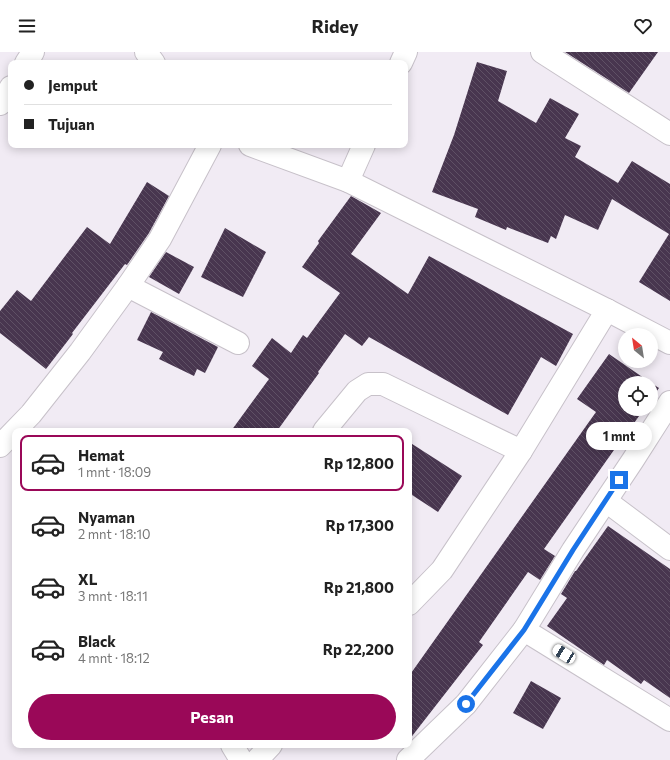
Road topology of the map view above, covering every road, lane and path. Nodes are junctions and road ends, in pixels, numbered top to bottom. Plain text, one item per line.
1 (542, 52) edge
2 (8, 92) edge
3 (0, 104) edge
4 (670, 134) edge
5 (208, 148) edge
6 (258, 148) edge
7 (363, 148) edge
8 (348, 181) junction
9 (128, 286) junction
10 (607, 310) junction
11 (238, 343) dead end
12 (670, 343) edge
13 (670, 402) edge
14 (17, 428) edge
15 (326, 428) edge
16 (12, 434) edge
17 (0, 446) edge
18 (521, 451) junction
19 (606, 501) junction
20 (670, 549) edge
21 (412, 601) edge
22 (524, 630) junction
23 (670, 720) edge
24 (234, 748) edge
25 (268, 748) edge
26 (241, 760) edge
27 (257, 760) edge
28 (408, 760) edge

1 - 4 street
2 - 3 street
5 - 9 street
6 - 8 street
7 - 8 street
8 - 10 street
9 - 11 street
9 - 14 street
10 - 12 street
10 - 18 street
13 - 19 street
15 - 18 street
16 - 17 street
18 - 21 street
19 - 20 street
19 - 22 street
22 - 23 street
22 - 28 street
24 - 26 street
25 - 27 street

